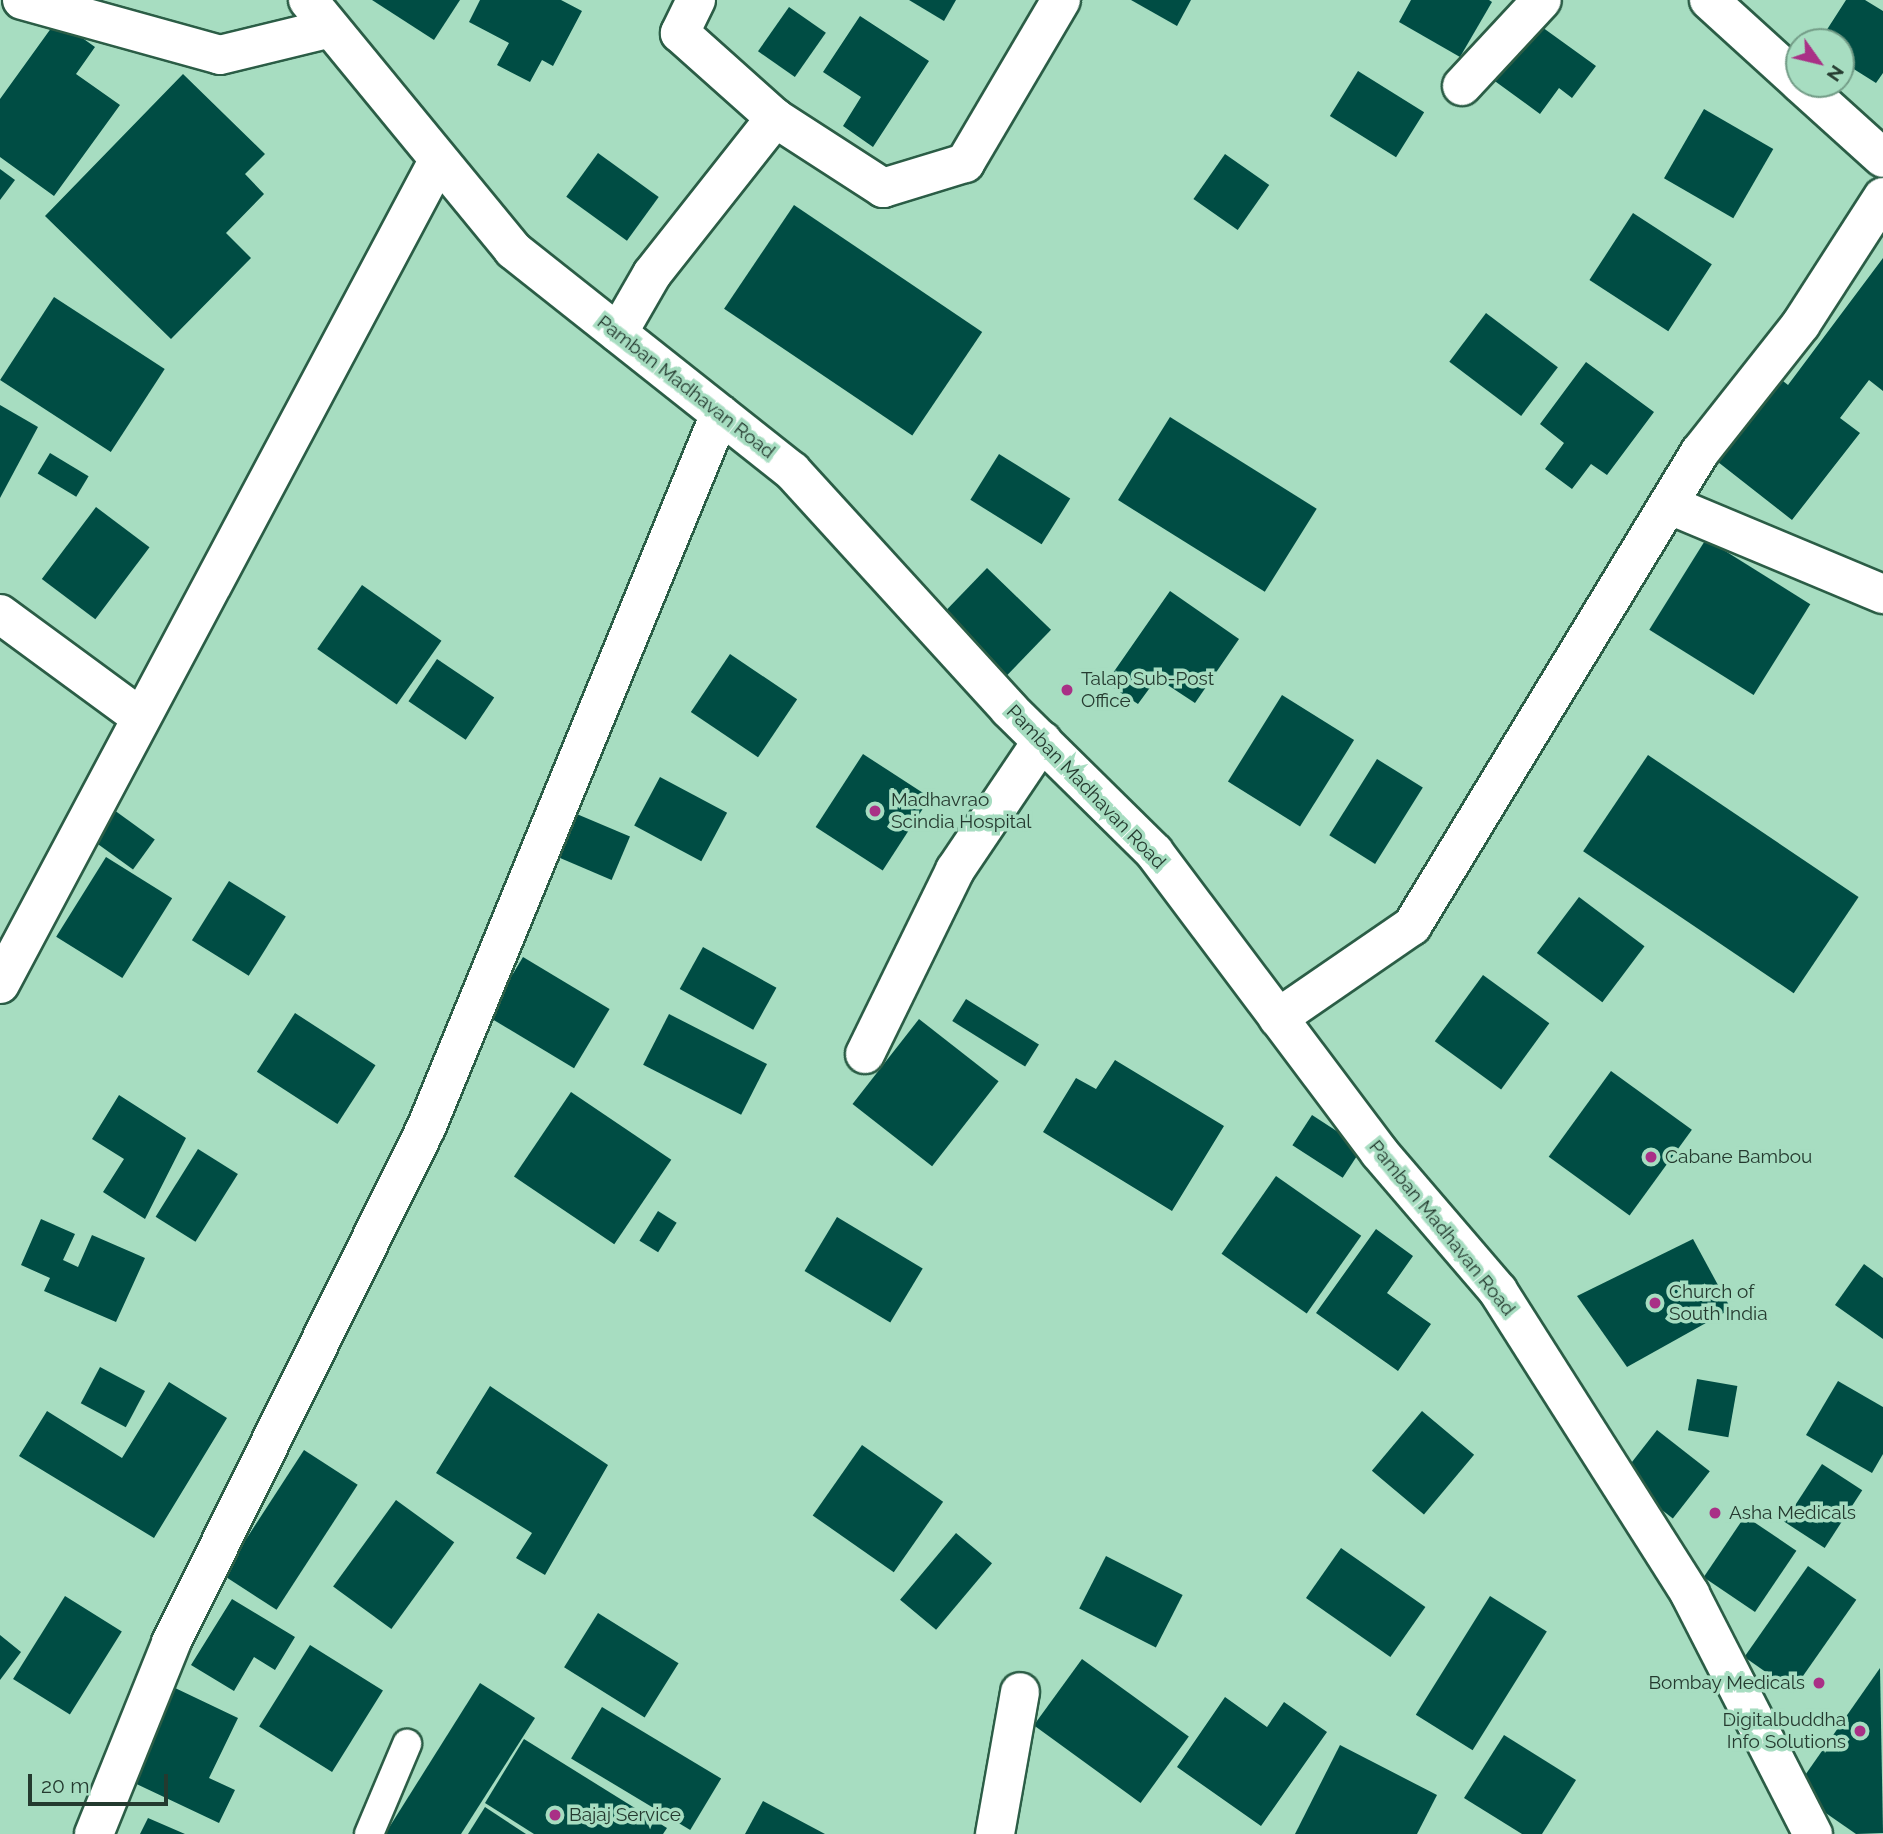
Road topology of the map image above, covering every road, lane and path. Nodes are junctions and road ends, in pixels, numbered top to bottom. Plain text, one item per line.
1 (22, 0) edge
2 (696, 0) edge
3 (1061, 0) edge
4 (1542, 0) edge
5 (1709, 0) edge
6 (318, 14) edge
7 (1785, 69) edge
8 (1462, 86) dead end
9 (1817, 98) edge
10 (775, 118) junction
11 (1883, 158) edge
12 (438, 161) junction
13 (1883, 197) edge
14 (618, 333) junction
15 (720, 414) junction
16 (1670, 505) junction
17 (1883, 594) edge
18 (0, 614) edge
19 (140, 717) junction
20 (1042, 741) junction
21 (0, 984) edge
22 (1278, 1018) junction
23 (865, 1054) dead end
24 (1020, 1692) dead end
25 (407, 1744) dead end
26 (94, 1834) edge
27 (369, 1834) edge
28 (995, 1834) edge
29 (1813, 1834) edge

1 - 6 street
2 - 10 street
3 - 10 street
4 - 8 street
5 - 7 street
6 - 12 street, Pamban Madhavan Road
9 - 11 street
10 - 14 street
12 - 14 street, Pamban Madhavan Road
12 - 19 street
13 - 16 street
14 - 15 street, Pamban Madhavan Road
15 - 20 street, Pamban Madhavan Road
15 - 26 street
16 - 17 street
16 - 22 street
18 - 19 street
19 - 21 street
20 - 22 street, Pamban Madhavan Road
20 - 23 street
22 - 29 street, Pamban Madhavan Road
24 - 28 street
25 - 27 lane

